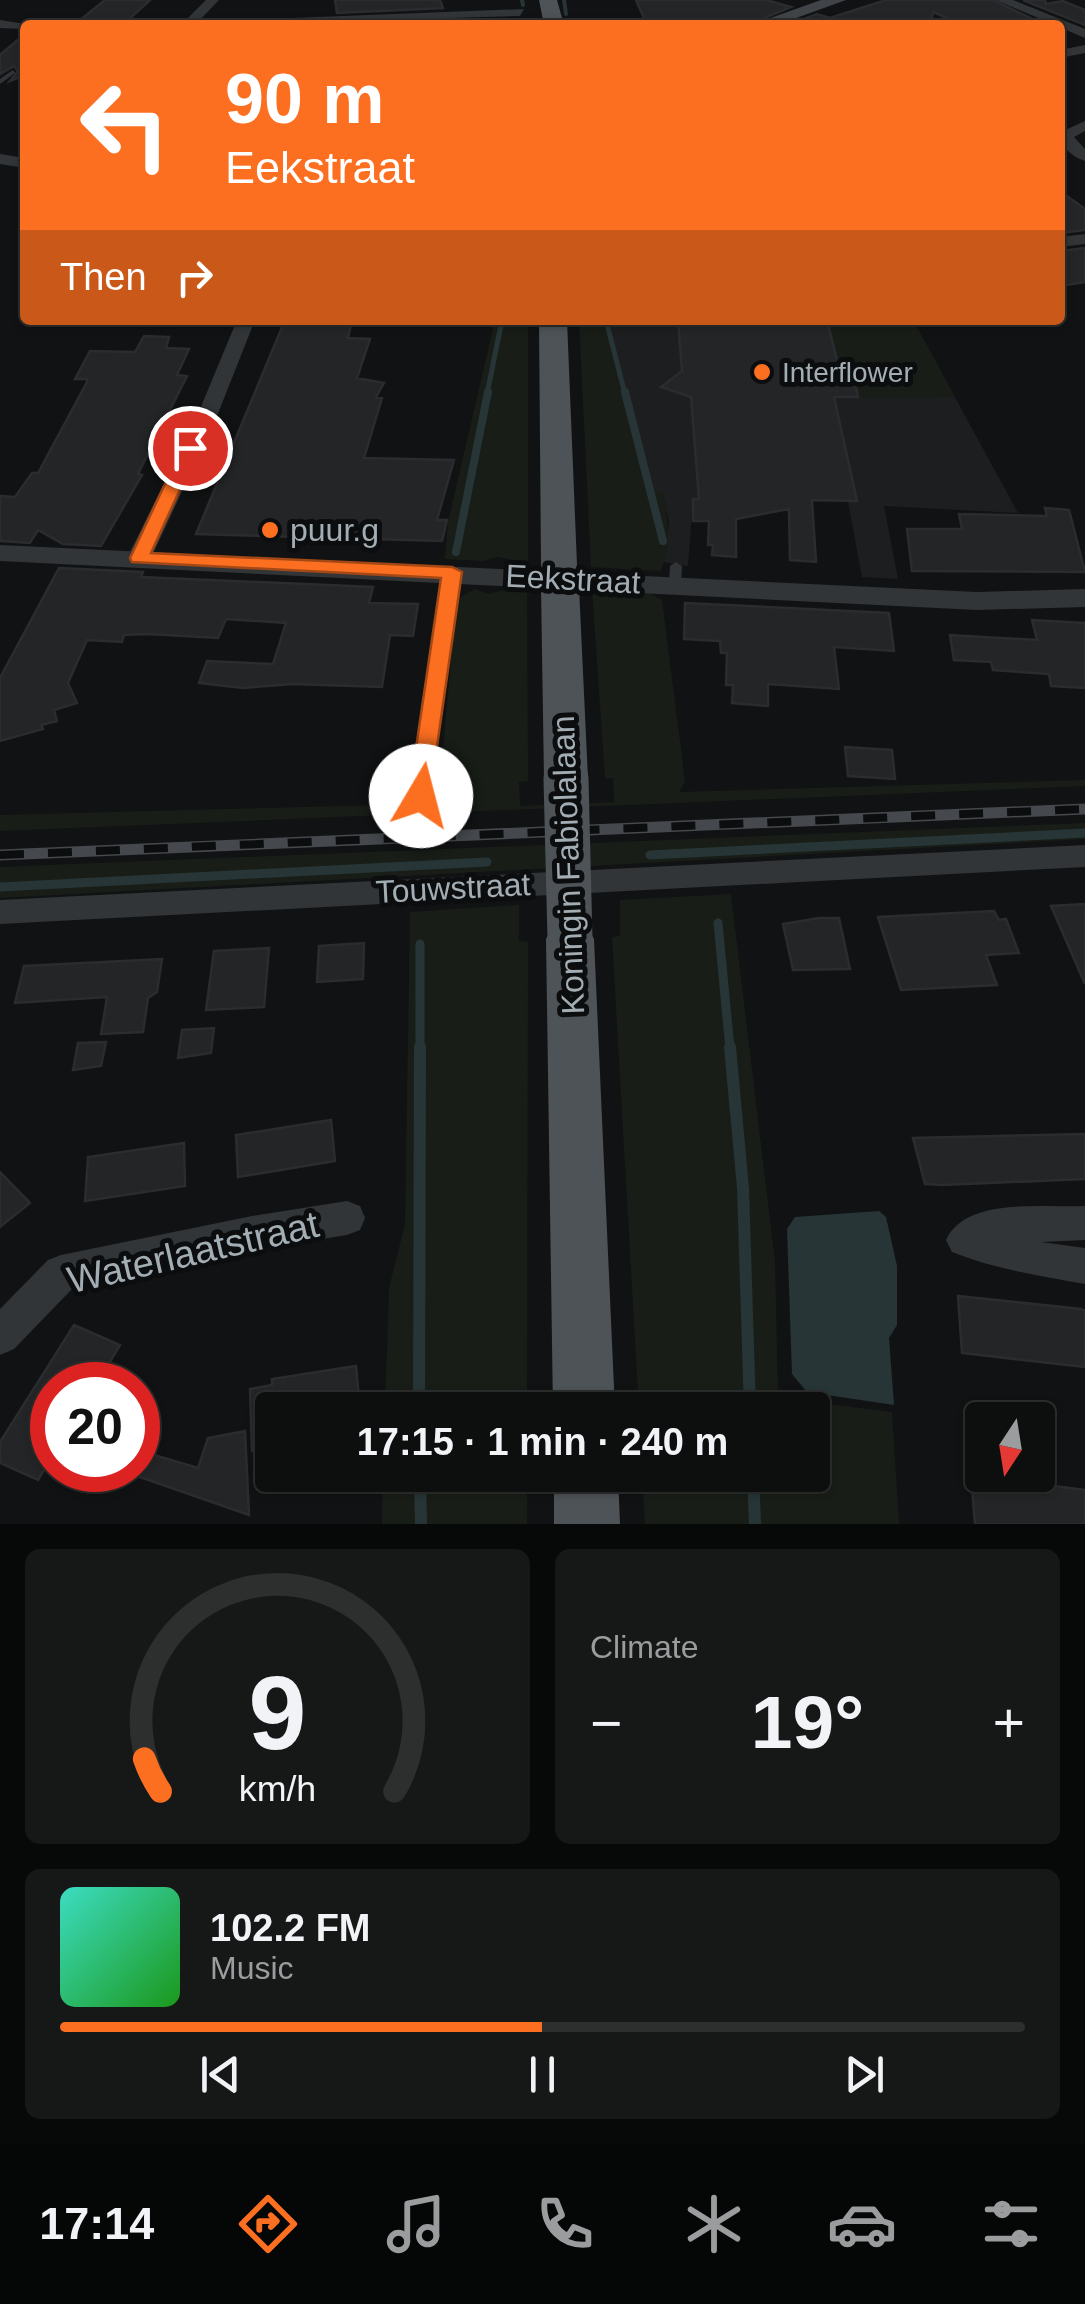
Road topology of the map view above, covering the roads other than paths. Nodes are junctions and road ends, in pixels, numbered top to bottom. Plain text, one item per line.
1 (838, 0) edge
2 (1002, 0) edge
3 (520, 12) dead end
4 (358, 20) edge
5 (776, 20) edge
6 (1051, 20) edge
7 (12, 72) dead end
8 (0, 82) edge
9 (1085, 125) edge
10 (1085, 156) edge
11 (244, 325) edge
12 (553, 325) edge
13 (0, 553) edge
14 (139, 558) junction
15 (452, 572) junction
16 (1085, 598) edge
17 (421, 796) dead end
18 (1085, 856) edge
19 (0, 912) edge
20 (348, 1218) dead end
21 (1085, 1223) edge
22 (1085, 1266) edge
23 (0, 1336) edge
24 (583, 1392) edge
25 (587, 1492) edge
26 (588, 1524) edge

1 - 5 main road
2 - 6 street
3 - 4 street
7 - 8 lane
9 - 10 street
11 - 14 street
12 - 24 main road, Koningin Fabiolalaan, bridge
13 - 14 street, Eekstraat
14 - 15 street, Eekstraat
15 - 16 street, Eekstraat
15 - 17 lane
18 - 19 street, Touwstraat
20 - 23 street, Waterlaatstraat
21 - 22 street
25 - 26 main road

